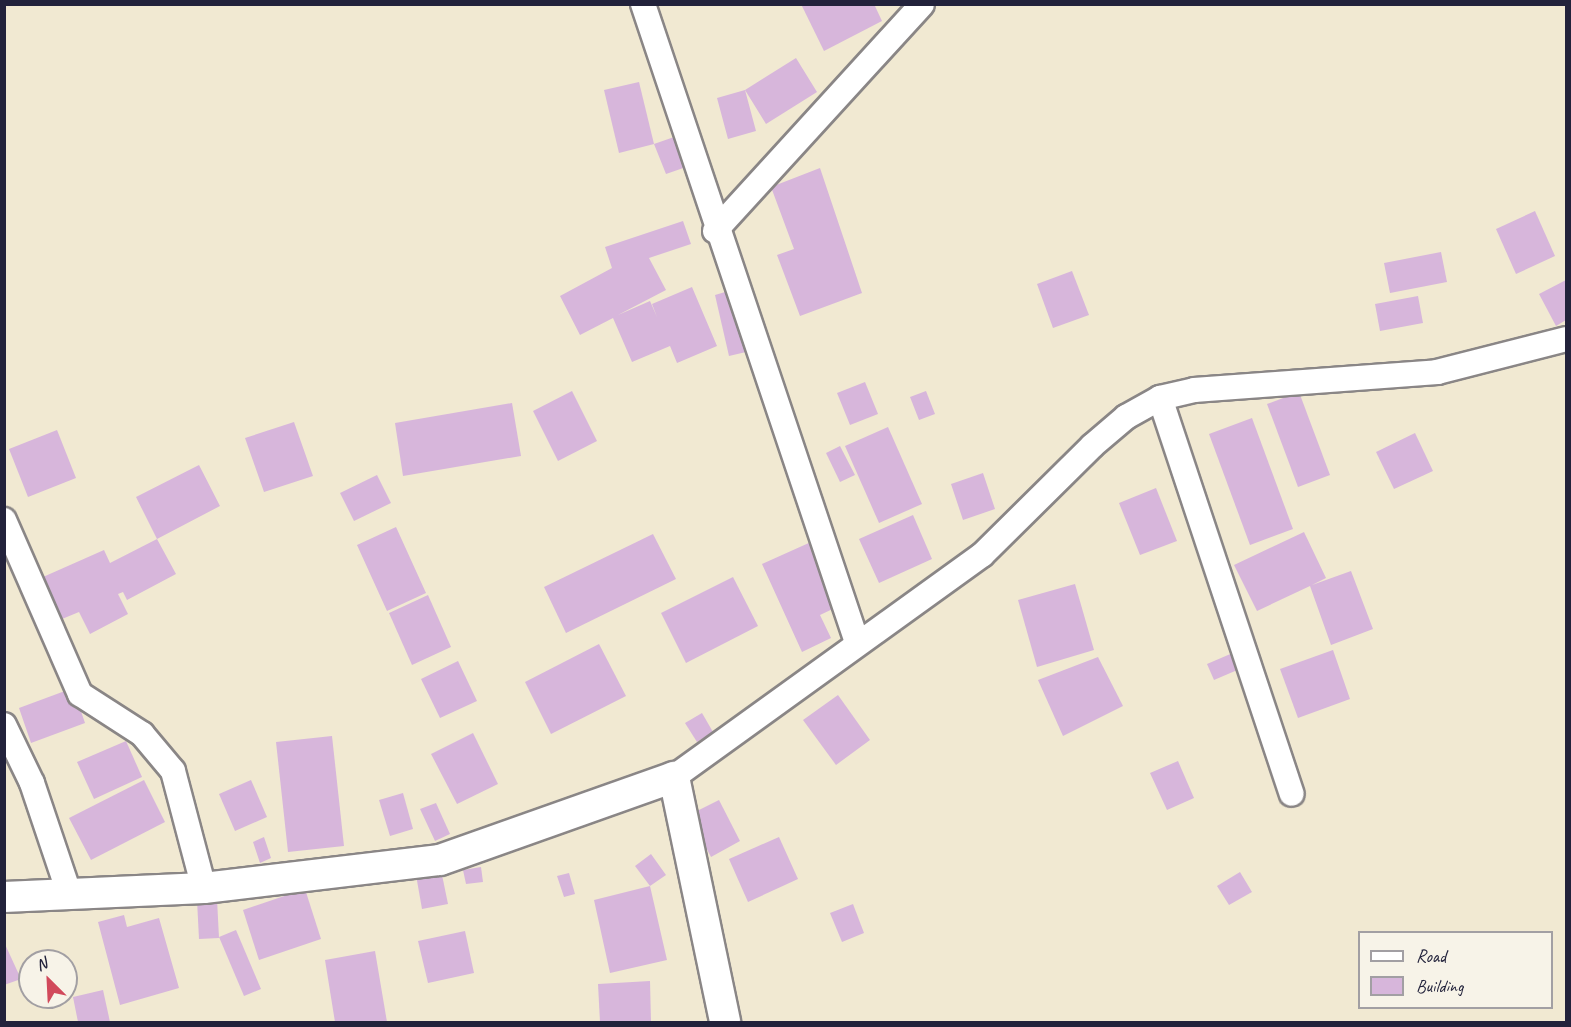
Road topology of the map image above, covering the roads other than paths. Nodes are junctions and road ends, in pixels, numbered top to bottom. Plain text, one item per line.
1 (643, 4) edge
2 (922, 4) edge
3 (716, 231) junction
4 (1566, 339) edge
5 (1160, 398) junction
6 (4, 520) edge
7 (857, 642) junction
8 (4, 725) edge
9 (674, 777) junction
10 (1292, 794) dead end
11 (204, 888) junction
12 (69, 893) junction
13 (4, 897) edge
14 (725, 1023) edge

1 - 3 street
2 - 3 street
3 - 7 street
4 - 5 street
5 - 7 street
5 - 10 street
6 - 11 street
7 - 9 street
8 - 12 street
9 - 11 street
9 - 14 street
11 - 12 street
12 - 13 street

